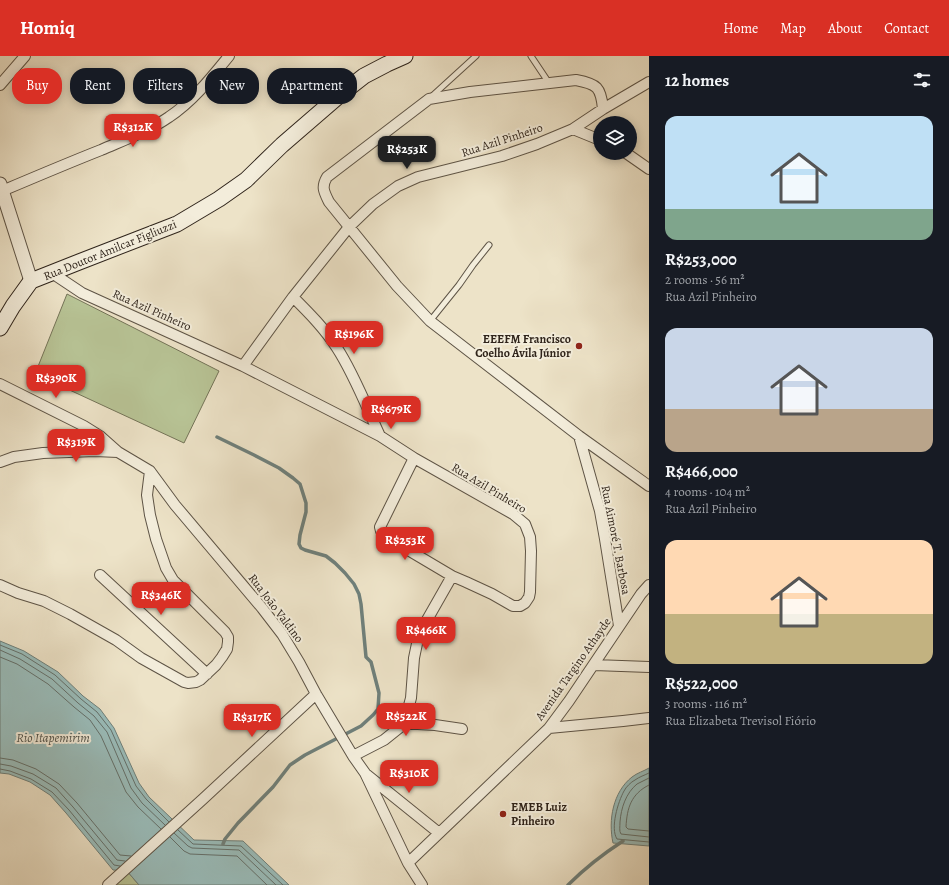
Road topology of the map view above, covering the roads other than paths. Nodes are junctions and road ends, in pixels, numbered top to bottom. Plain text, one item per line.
1 (25, 56) edge
2 (229, 56) edge
3 (405, 56) edge
4 (475, 56) edge
5 (531, 56) edge
6 (649, 82) edge
7 (549, 83) junction
8 (0, 85) edge
9 (429, 99) junction
10 (603, 109) junction
11 (573, 129) junction
12 (593, 137) edge
13 (636, 160) edge
14 (649, 169) edge
15 (1, 188) edge
16 (349, 227) junction
17 (489, 245) dead end
18 (52, 273) junction
19 (31, 281) junction
20 (293, 297) junction
21 (430, 321) junction
22 (0, 328) edge
23 (243, 366) junction
24 (0, 384) edge
25 (380, 436) junction
26 (579, 436) junction
27 (118, 452) junction
28 (414, 458) junction
29 (0, 462) edge
30 (150, 471) junction
31 (649, 486) edge
32 (100, 575) dead end
33 (452, 576) junction
34 (0, 585) edge
35 (649, 585) edge
36 (645, 594) edge
37 (619, 626) junction
38 (594, 664) junction
39 (649, 667) edge
40 (207, 674) junction
41 (316, 694) junction
42 (649, 718) edge
43 (404, 724) junction
44 (549, 728) junction
45 (462, 729) dead end
46 (353, 756) junction
47 (365, 773) junction
48 (439, 833) junction
49 (408, 863) junction
50 (110, 882) edge
51 (422, 885) edge

1 - 8 street
2 - 15 street
3 - 18 main road, Rua Doutor Amilcar Figliuzzi
4 - 9 lane
5 - 7 lane
6 - 10 street, Rua Azil Pinheiro
7 - 9 street
7 - 10 street
9 - 16 street
10 - 11 street, Rua Azil Pinheiro
11 - 12 street
11 - 16 street, Rua Azil Pinheiro
13 - 14 street
15 - 19 street
16 - 20 street, Rua Azil Pinheiro
16 - 21 street
17 - 21 lane
18 - 19 main road, Rua Doutor Amilcar Figliuzzi
18 - 23 street, Rua Azil Pinheiro
19 - 22 main road, Rua Doutor Amilcar Figliuzzi
20 - 23 street, Rua Azil Pinheiro
20 - 25 street
21 - 26 street
23 - 25 street, Rua Azil Pinheiro
24 - 27 street
25 - 28 street, Rua Azil Pinheiro
26 - 31 street
26 - 37 street, Rua Aimoré T. Barbosa
27 - 29 street
27 - 30 street
28 - 33 street
28 - 33 street, Rua Azil Pinheiro
30 - 40 street
30 - 41 street, Rua João Valdino
32 - 40 street
33 - 43 street
34 - 40 street
35 - 36 street, Avenida Targino Athayde
36 - 37 street, Avenida Targino Athayde
37 - 38 street, Avenida Targino Athayde
38 - 39 street
38 - 44 street, Avenida Targino Athayde
41 - 46 street, Rua João Valdino
41 - 50 street
42 - 44 street
43 - 45 street
43 - 46 street
44 - 48 street, Avenida Targino Athayde
46 - 47 street, Rua João Valdino
47 - 48 street, Rua João Valdino
47 - 49 street, Rua João Valdino
48 - 49 street, Avenida Targino Athayde
49 - 51 street, Rua João Valdino

